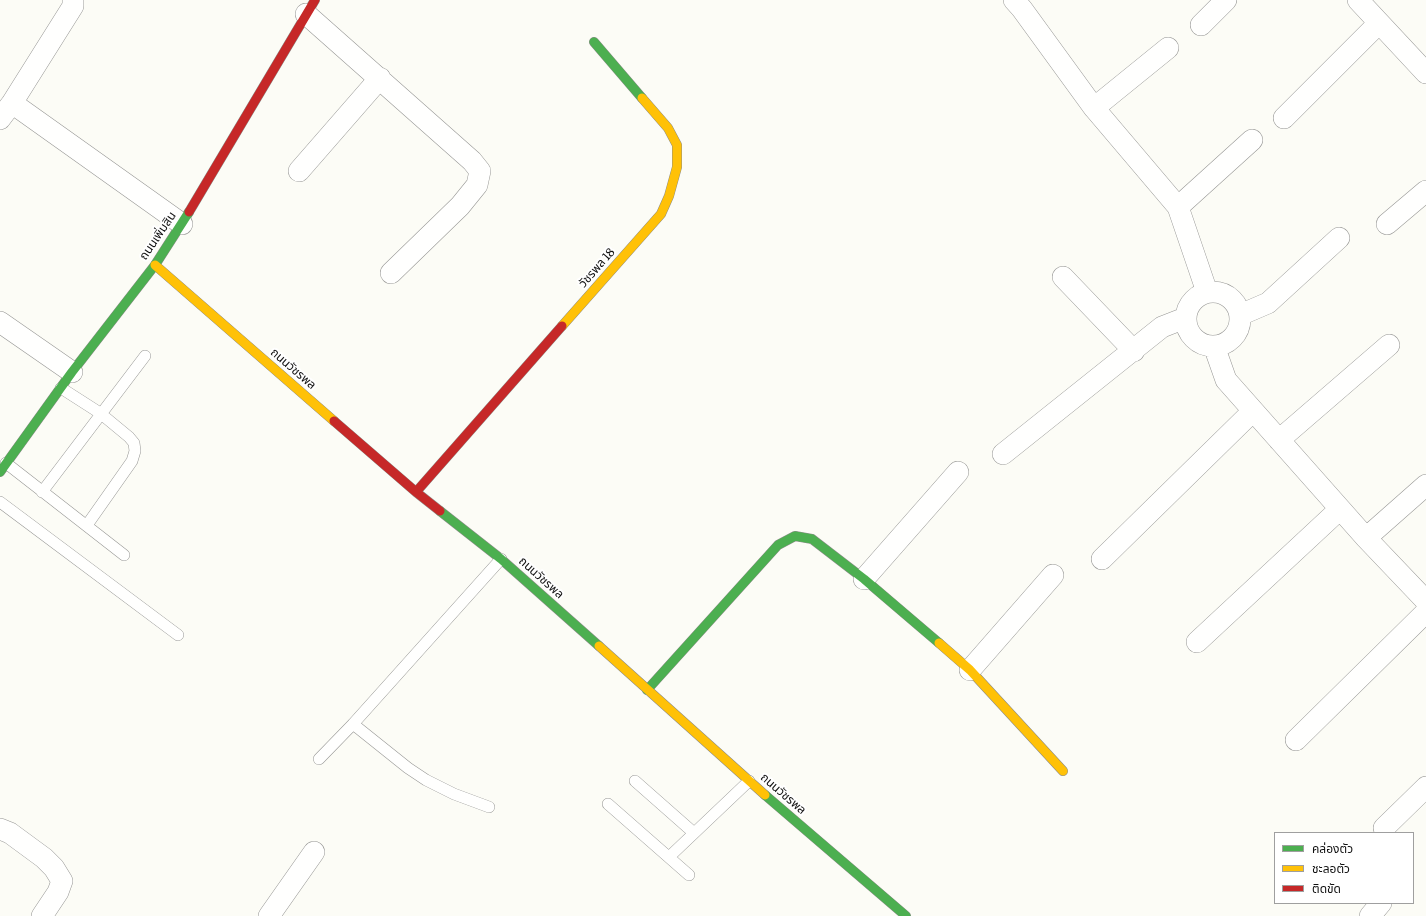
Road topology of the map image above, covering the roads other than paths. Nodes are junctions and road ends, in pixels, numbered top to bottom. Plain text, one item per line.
1 (73, 0) edge
2 (1226, 0) edge
3 (1363, 2) edge
4 (1023, 3) edge
5 (311, 7) edge
6 (1379, 23) junction
7 (1201, 25) dead end
8 (594, 42) dead end
9 (1168, 48) dead end
10 (1426, 73) edge
11 (380, 78) junction
12 (1094, 108) junction
13 (6, 111) edge
14 (1284, 118) dead end
15 (1252, 140) dead end
16 (299, 171) dead end
17 (1426, 191) edge
18 (1178, 207) junction
19 (182, 224) junction
20 (1388, 224) dead end
21 (1339, 238) dead end
22 (154, 265) junction
23 (391, 273) dead end
24 (1063, 277) dead end
25 (1207, 292) junction
26 (1240, 315) junction
27 (1185, 318) junction
28 (0, 322) edge
29 (1389, 345) dead end
30 (1214, 346) junction
31 (1134, 351) junction
32 (145, 356) dead end
33 (66, 380) junction
34 (1253, 411) junction
35 (100, 413) junction
36 (1280, 440) junction
37 (1003, 454) dead end
38 (3, 467) edge
39 (958, 472) dead end
40 (1426, 486) edge
41 (42, 492) junction
42 (416, 492) junction
43 (0, 502) edge
44 (1340, 509) junction
45 (87, 525) junction
46 (1366, 538) junction
47 (124, 554) dead end
48 (501, 559) junction
49 (1102, 559) dead end
50 (1052, 575) dead end
51 (864, 579) junction
52 (1426, 601) edge
53 (1426, 612) edge
54 (178, 635) dead end
55 (1196, 642) dead end
56 (970, 670) junction
57 (647, 690) junction
58 (353, 724) junction
59 (1296, 740) dead end
60 (319, 759) dead end
61 (1062, 771) dead end
62 (635, 781) dead end
63 (749, 781) junction
64 (1426, 787) edge
65 (608, 804) dead end
66 (489, 807) dead end
67 (1384, 828) dead end
68 (0, 829) edge
69 (694, 833) junction
70 (314, 852) dead end
71 (669, 858) junction
72 (689, 875) dead end
73 (1380, 904) edge
74 (42, 916) edge
75 (269, 916) edge
76 (906, 916) edge
77 (1370, 916) edge

1 - 13 street
2 - 7 street
3 - 6 street
4 - 12 street
5 - 11 street
5 - 19 street, ถนนเพิ่มสิน
6 - 10 street
6 - 14 street
8 - 42 street, วัชรพล 18
9 - 12 street
11 - 16 street
11 - 23 street
12 - 18 street
13 - 19 street
15 - 18 street
17 - 20 street
18 - 25 street
19 - 22 street, ถนนเพิ่มสิน
21 - 26 street
22 - 33 street, ถนนเพิ่มสิน
22 - 42 street, ถนนวัชรพล
24 - 31 street
25 - 26 street
25 - 27 street
26 - 30 street
27 - 30 street
27 - 31 street
28 - 33 street
29 - 36 street
30 - 34 street
31 - 37 street
32 - 35 lane
33 - 35 lane
33 - 38 street, ถนนเพิ่มสิน
34 - 36 street
34 - 49 street
35 - 41 lane
35 - 45 lane
36 - 44 street
38 - 41 lane
39 - 51 street
40 - 46 street
41 - 45 lane
42 - 48 street, ถนนวัชรพล
43 - 54 lane
44 - 46 street
44 - 55 street
45 - 47 lane
46 - 52 street
48 - 57 street, ถนนวัชรพล
48 - 58 lane
50 - 56 street
51 - 56 street
51 - 57 street
53 - 59 street
56 - 61 street
57 - 63 street, ถนนวัชรพล
58 - 60 lane
58 - 66 lane
62 - 69 lane
63 - 69 lane
63 - 76 street, ถนนวัชรพล
64 - 67 street
65 - 71 lane
68 - 74 street
69 - 71 lane
70 - 75 street
71 - 72 lane
73 - 77 street

